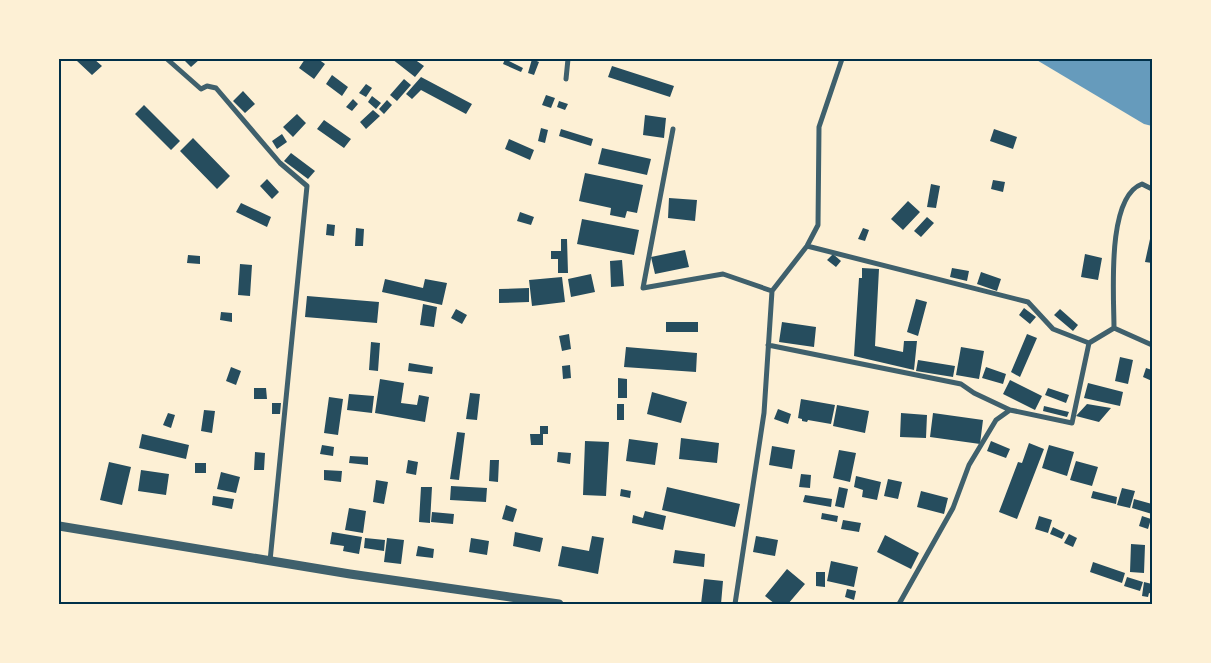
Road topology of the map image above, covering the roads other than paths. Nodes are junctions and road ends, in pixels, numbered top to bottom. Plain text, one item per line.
1 (167, 59) edge
2 (568, 59) edge
3 (842, 59) edge
4 (566, 79) dead end
5 (673, 129) dead end
6 (1152, 189) edge
7 (807, 246) junction
8 (772, 291) junction
9 (1114, 328) junction
10 (1089, 343) junction
11 (768, 345) junction
12 (1152, 345) edge
13 (1010, 410) junction
14 (59, 526) edge
15 (270, 561) junction
16 (560, 604) edge
17 (735, 604) edge
18 (899, 604) edge

1 - 15 street
2 - 4 street
3 - 7 street
5 - 8 street
6 - 9 street
7 - 8 street
7 - 10 street
8 - 11 street
9 - 10 street
9 - 12 street
10 - 13 street
11 - 13 street
11 - 17 street
13 - 18 street
14 - 15 street
15 - 16 street

